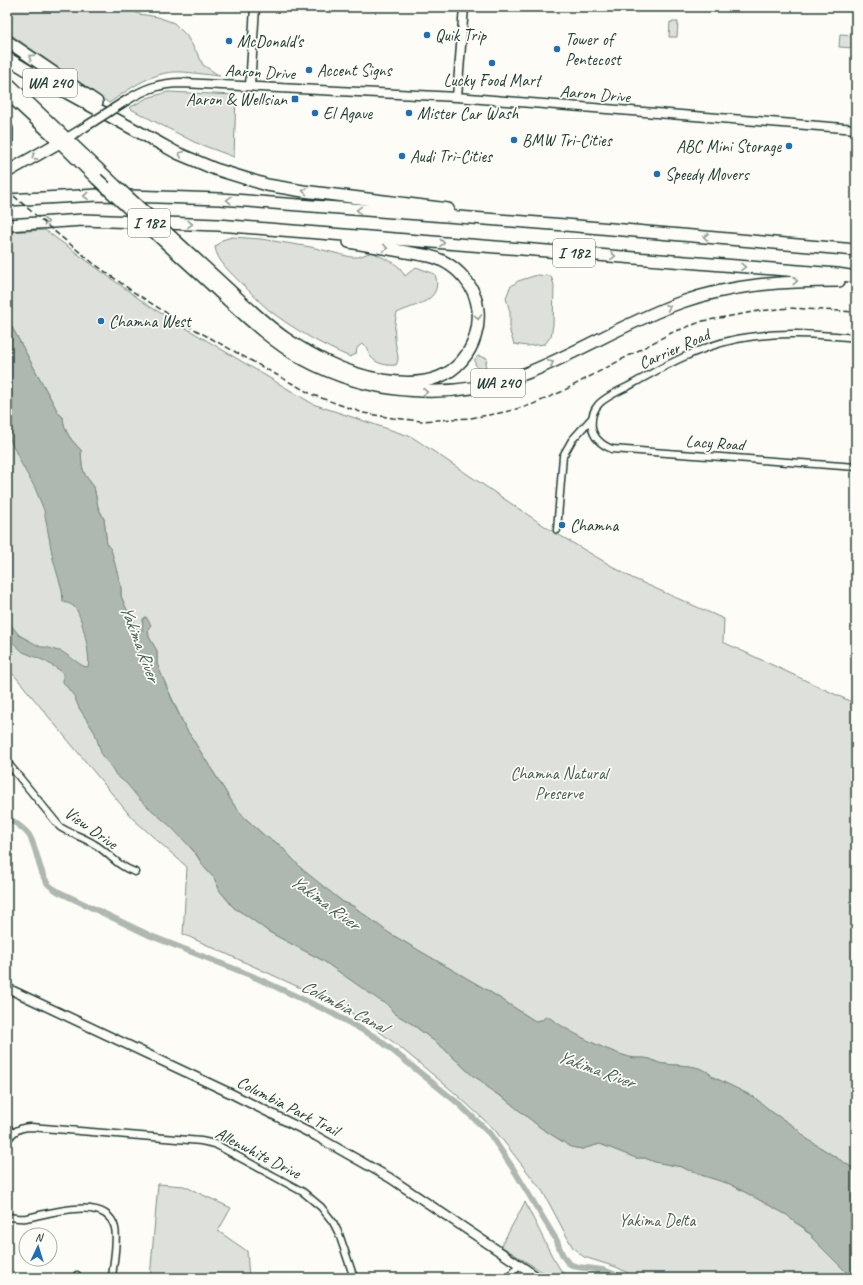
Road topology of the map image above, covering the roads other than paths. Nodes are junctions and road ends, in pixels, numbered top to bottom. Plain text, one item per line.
1 (255, 7) edge
2 (464, 7) edge
3 (7, 41) edge
4 (7, 58) edge
5 (7, 82) edge
6 (250, 86) junction
7 (7, 93) edge
8 (457, 97) junction
9 (7, 129) edge
10 (856, 129) edge
11 (143, 135) junction
12 (64, 140) junction
13 (7, 144) edge
14 (7, 172) edge
15 (7, 200) edge
16 (7, 225) edge
17 (566, 225) junction
18 (291, 231) junction
19 (172, 243) junction
20 (856, 250) edge
21 (856, 276) edge
22 (856, 281) edge
23 (856, 338) edge
24 (592, 419) junction
25 (856, 467) edge
26 (556, 530) dead end
27 (7, 762) edge
28 (134, 872) dead end
29 (7, 988) edge
30 (7, 1127) edge
31 (13, 1133) junction
32 (7, 1141) edge
33 (7, 1217) edge
34 (518, 1265) junction
35 (112, 1278) edge
36 (354, 1278) edge
37 (510, 1278) edge
38 (539, 1278) edge

1 - 6 main road
2 - 8 main road
11 -> 3 highway
4 - 11 highway, WA 240
5 - 12 highway
6 - 8 main road, Aaron Drive
6 - 12 main road, Aaron Drive, bridge
7 - 12 highway, WA 240
8 - 10 main road, Aaron Drive
9 - 13 highway
17 -> 11 highway, WA 240
12 -> 14 highway
12 - 19 highway, WA 240, bridge
17 -> 15 highway, I 182
16 -> 18 highway, I 182
20 -> 17 highway, I 182
18 -> 19 highway
18 -> 21 highway, I 182
19 -> 22 highway, WA 240
23 - 24 street, Carrier Road
24 - 25 street, Lacy Road
24 - 26 street, Carrier Road
27 - 28 street, View Drive
29 - 34 main road, Columbia Park Trail
30 - 31 street
31 - 32 street
31 - 36 street, Allenwhite Drive
33 - 35 street
34 - 37 street
34 - 38 main road, Columbia Park Trail

